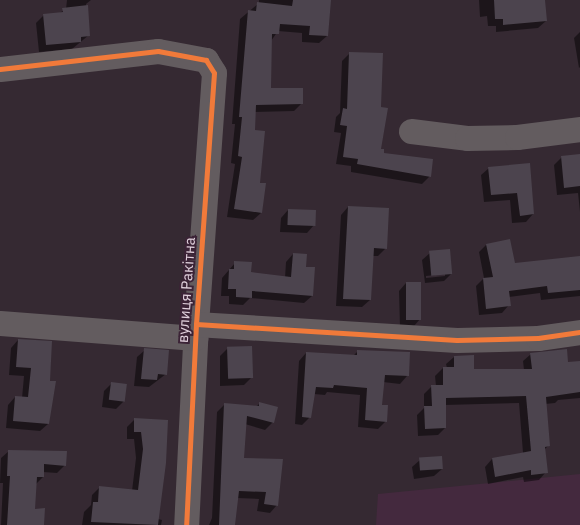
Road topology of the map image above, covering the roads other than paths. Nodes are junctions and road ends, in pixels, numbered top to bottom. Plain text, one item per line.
1 (0, 70) edge
2 (580, 129) edge
3 (411, 130) dead end
4 (0, 323) edge
5 (196, 331) junction
6 (580, 332) edge
7 (186, 525) edge

1 - 5 street, вулиця Ракітна
2 - 3 street
4 - 5 street
5 - 6 street
5 - 7 street, вулиця Ракітна

